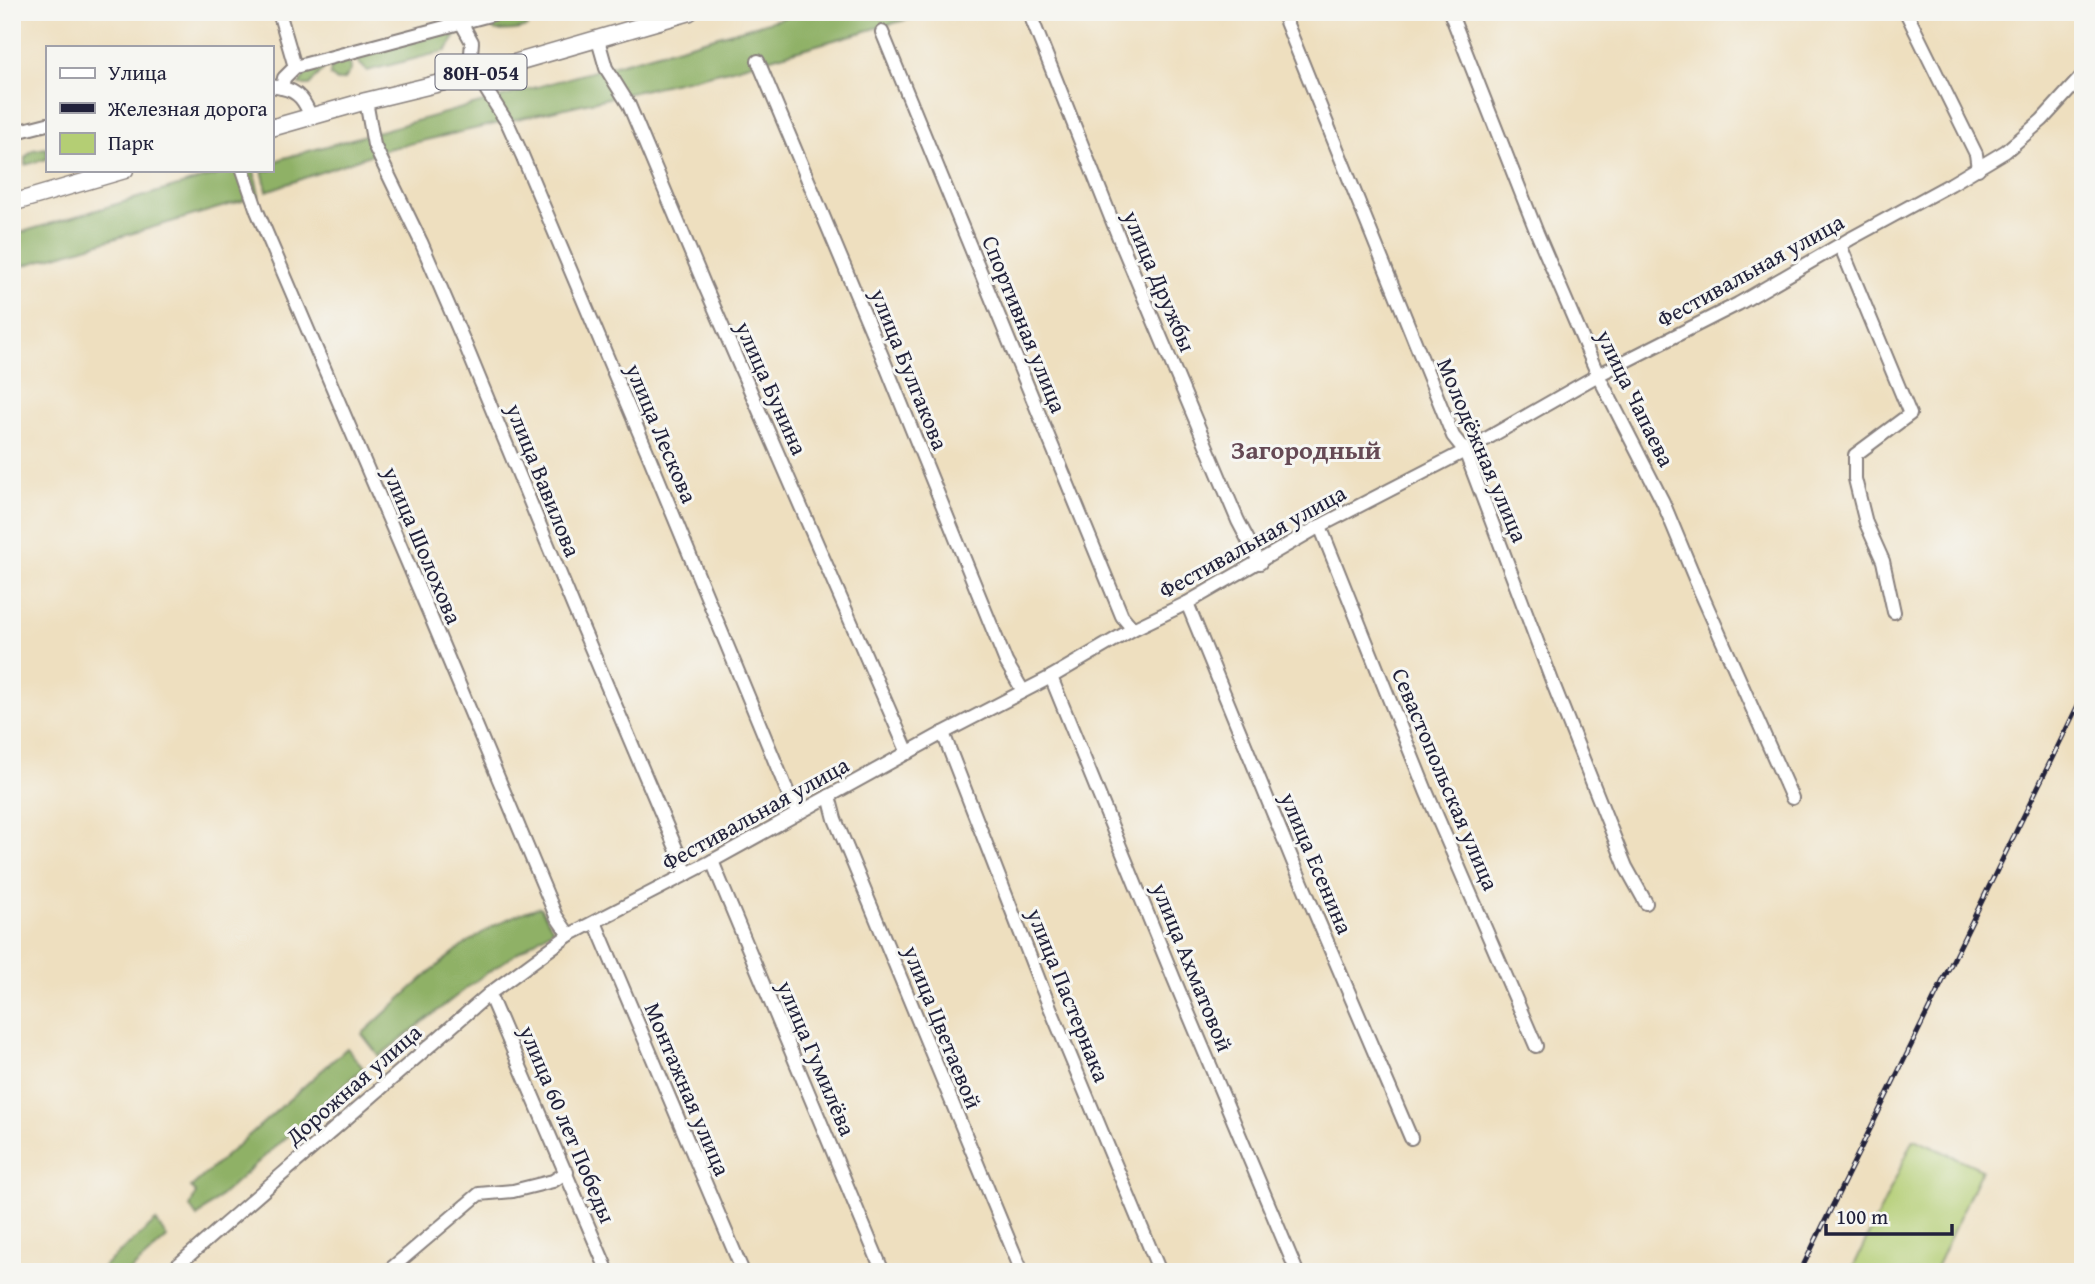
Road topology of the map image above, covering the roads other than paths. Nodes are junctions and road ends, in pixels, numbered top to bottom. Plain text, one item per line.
1 (279, 12) edge
2 (501, 12) edge
3 (690, 12) edge
4 (1029, 12) edge
5 (1282, 12) edge
6 (1450, 12) edge
7 (1906, 12) edge
8 (462, 24) junction
9 (882, 32) dead end
10 (598, 40) junction
11 (758, 61) dead end
12 (295, 67) junction
13 (475, 74) junction
14 (2083, 75) edge
15 (276, 87) edge
16 (366, 102) junction
17 (311, 117) junction
18 (46, 124) edge
19 (273, 127) edge
20 (12, 133) edge
21 (1978, 169) junction
22 (118, 172) edge
23 (244, 172) edge
24 (12, 203) edge
25 (1840, 246) junction
26 (1598, 375) junction
27 (1465, 451) junction
28 (1320, 526) junction
29 (1260, 563) junction
30 (1187, 603) junction
31 (1894, 612) dead end
32 (1133, 629) junction
33 (1051, 677) junction
34 (1023, 691) junction
35 (943, 733) junction
36 (908, 753) junction
37 (829, 796) junction
38 (1792, 798) dead end
39 (799, 812) junction
40 (712, 861) junction
41 (687, 874) junction
42 (1646, 903) dead end
43 (595, 922) junction
44 (569, 935) junction
45 (489, 994) junction
46 (1536, 1046) dead end
47 (1411, 1138) dead end
48 (567, 1172) junction
49 (170, 1272) edge
50 (387, 1272) edge
51 (608, 1272) edge
52 (743, 1272) edge
53 (884, 1272) edge
54 (1022, 1272) edge
55 (1160, 1272) edge
56 (1297, 1272) edge

1 - 12 street
2 - 8 street
3 - 10 main road, 80Н-054
4 - 29 street, улица Дружбы
5 - 27 street, Молодёжная улица
6 - 26 street, улица Чапаева
7 - 21 street
8 - 12 street
8 - 13 street
9 - 32 street, Спортивная улица
10 - 13 main road, 80Н-054
10 - 36 street, улица Бунина
11 - 34 street, улица Булгакова
12 - 15 street
13 - 16 main road, 80Н-054
13 - 39 street, улица Лескова
14 - 21 street, Фестивальная улица
15 - 17 street
16 - 17 main road, 80Н-054
16 - 41 street, улица Вавилова
17 - 19 main road, 80Н-054
18 - 20 street
21 - 25 street, Фестивальная улица
22 - 24 main road
23 - 44 street, улица Шолохова
25 - 26 street, Фестивальная улица
25 - 31 street
26 - 27 street, Фестивальная улица
26 - 38 street, улица Чапаева
27 - 28 street, Фестивальная улица
27 - 42 street, Молодёжная улица
28 - 29 street, Фестивальная улица
28 - 46 street, Севастопольская улица
29 - 30 street, Фестивальная улица
30 - 32 street, Фестивальная улица
30 - 47 street, улица Есенина
32 - 33 street, Фестивальная улица
33 - 34 street, Фестивальная улица
33 - 56 street, улица Ахматовой
34 - 35 street, Фестивальная улица
35 - 36 street, Фестивальная улица
35 - 55 street, улица Пастернака
36 - 37 street, Фестивальная улица
37 - 39 street, Фестивальная улица
37 - 54 street, улица Цветаевой
39 - 40 street, Фестивальная улица
40 - 41 street, Фестивальная улица
40 - 53 street, улица Гумилёва
41 - 43 street, Фестивальная улица
43 - 44 street, Фестивальная улица
43 - 52 street, Монтажная улица
44 - 45 street, Дорожная улица
45 - 48 street, улица 60 лет Победы
45 - 49 street, Дорожная улица
48 - 50 street
48 - 51 street, улица 60 лет Победы

